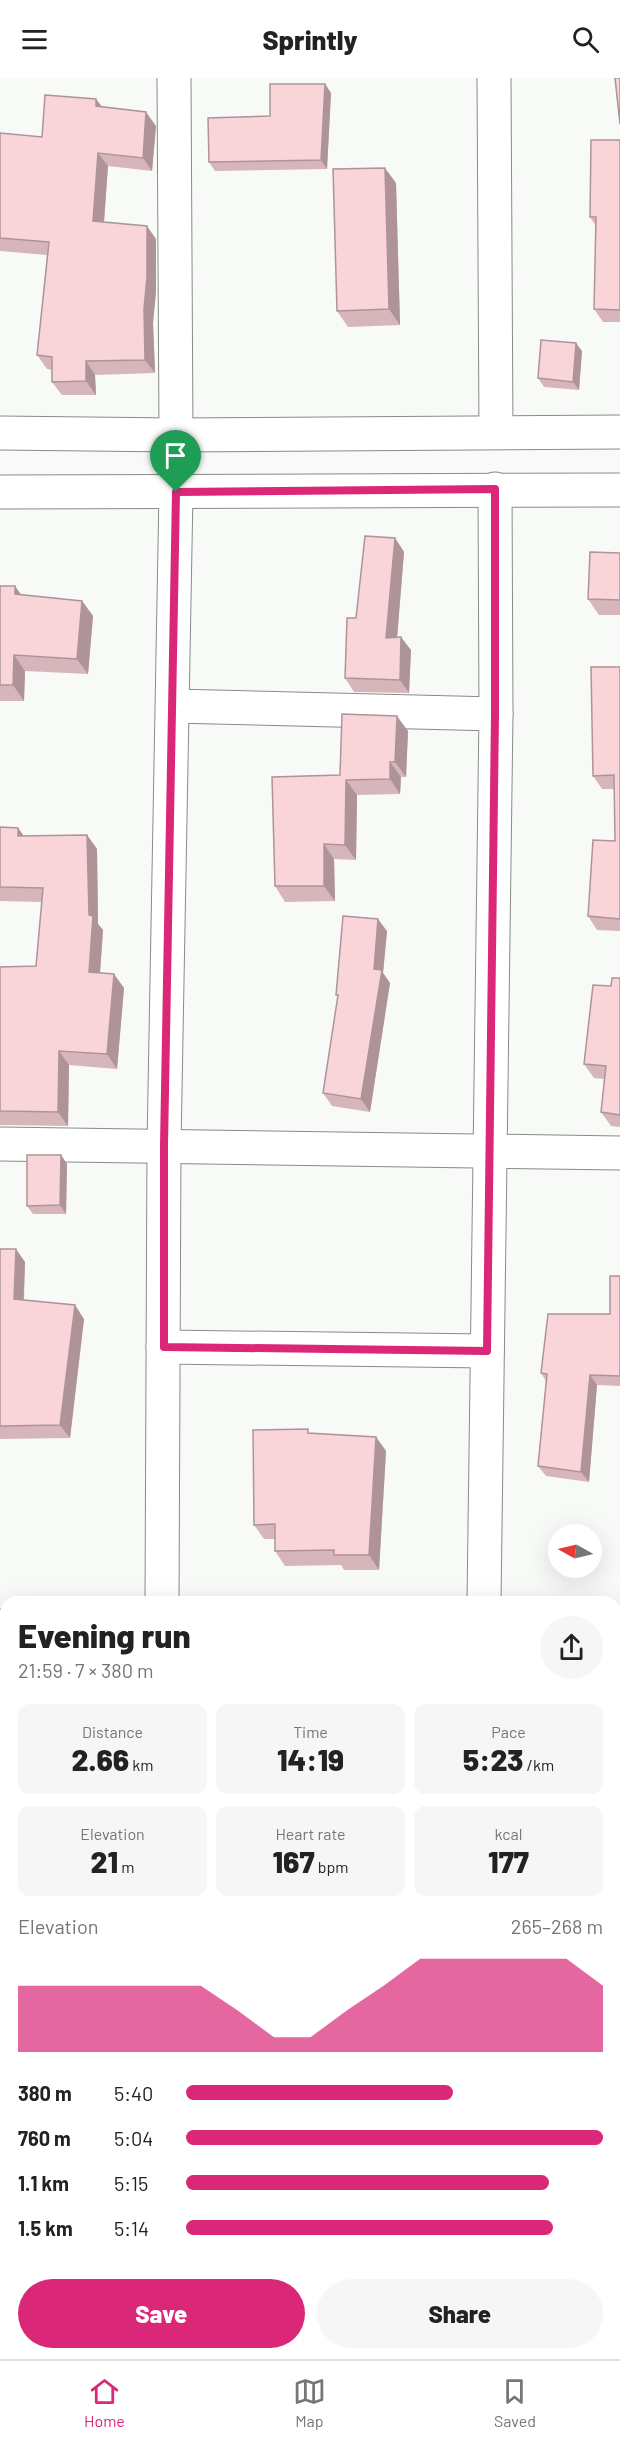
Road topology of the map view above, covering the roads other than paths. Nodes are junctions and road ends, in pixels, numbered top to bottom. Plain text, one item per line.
1 (174, 78) edge
2 (494, 78) edge
3 (496, 432) junction
4 (620, 432) edge
5 (0, 433) edge
6 (176, 435) junction
7 (495, 489) junction
8 (620, 490) edge
9 (0, 492) edge
10 (176, 492) junction
11 (173, 706) junction
12 (495, 714) junction
13 (0, 1144) edge
14 (164, 1145) junction
15 (490, 1152) junction
16 (620, 1153) edge
17 (164, 1347) junction
18 (487, 1351) junction
19 (162, 1596) edge
20 (484, 1596) edge

1 - 6 street
2 - 3 street
3 - 4 street
3 - 6 street
5 - 6 street
7 - 8 street
7 - 10 street
7 - 12 street
9 - 10 street
10 - 11 street
11 - 12 street
11 - 14 street
12 - 15 street
13 - 14 street
14 - 15 street
14 - 17 street
15 - 16 street
15 - 18 street
17 - 18 street
17 - 19 street
18 - 20 street

